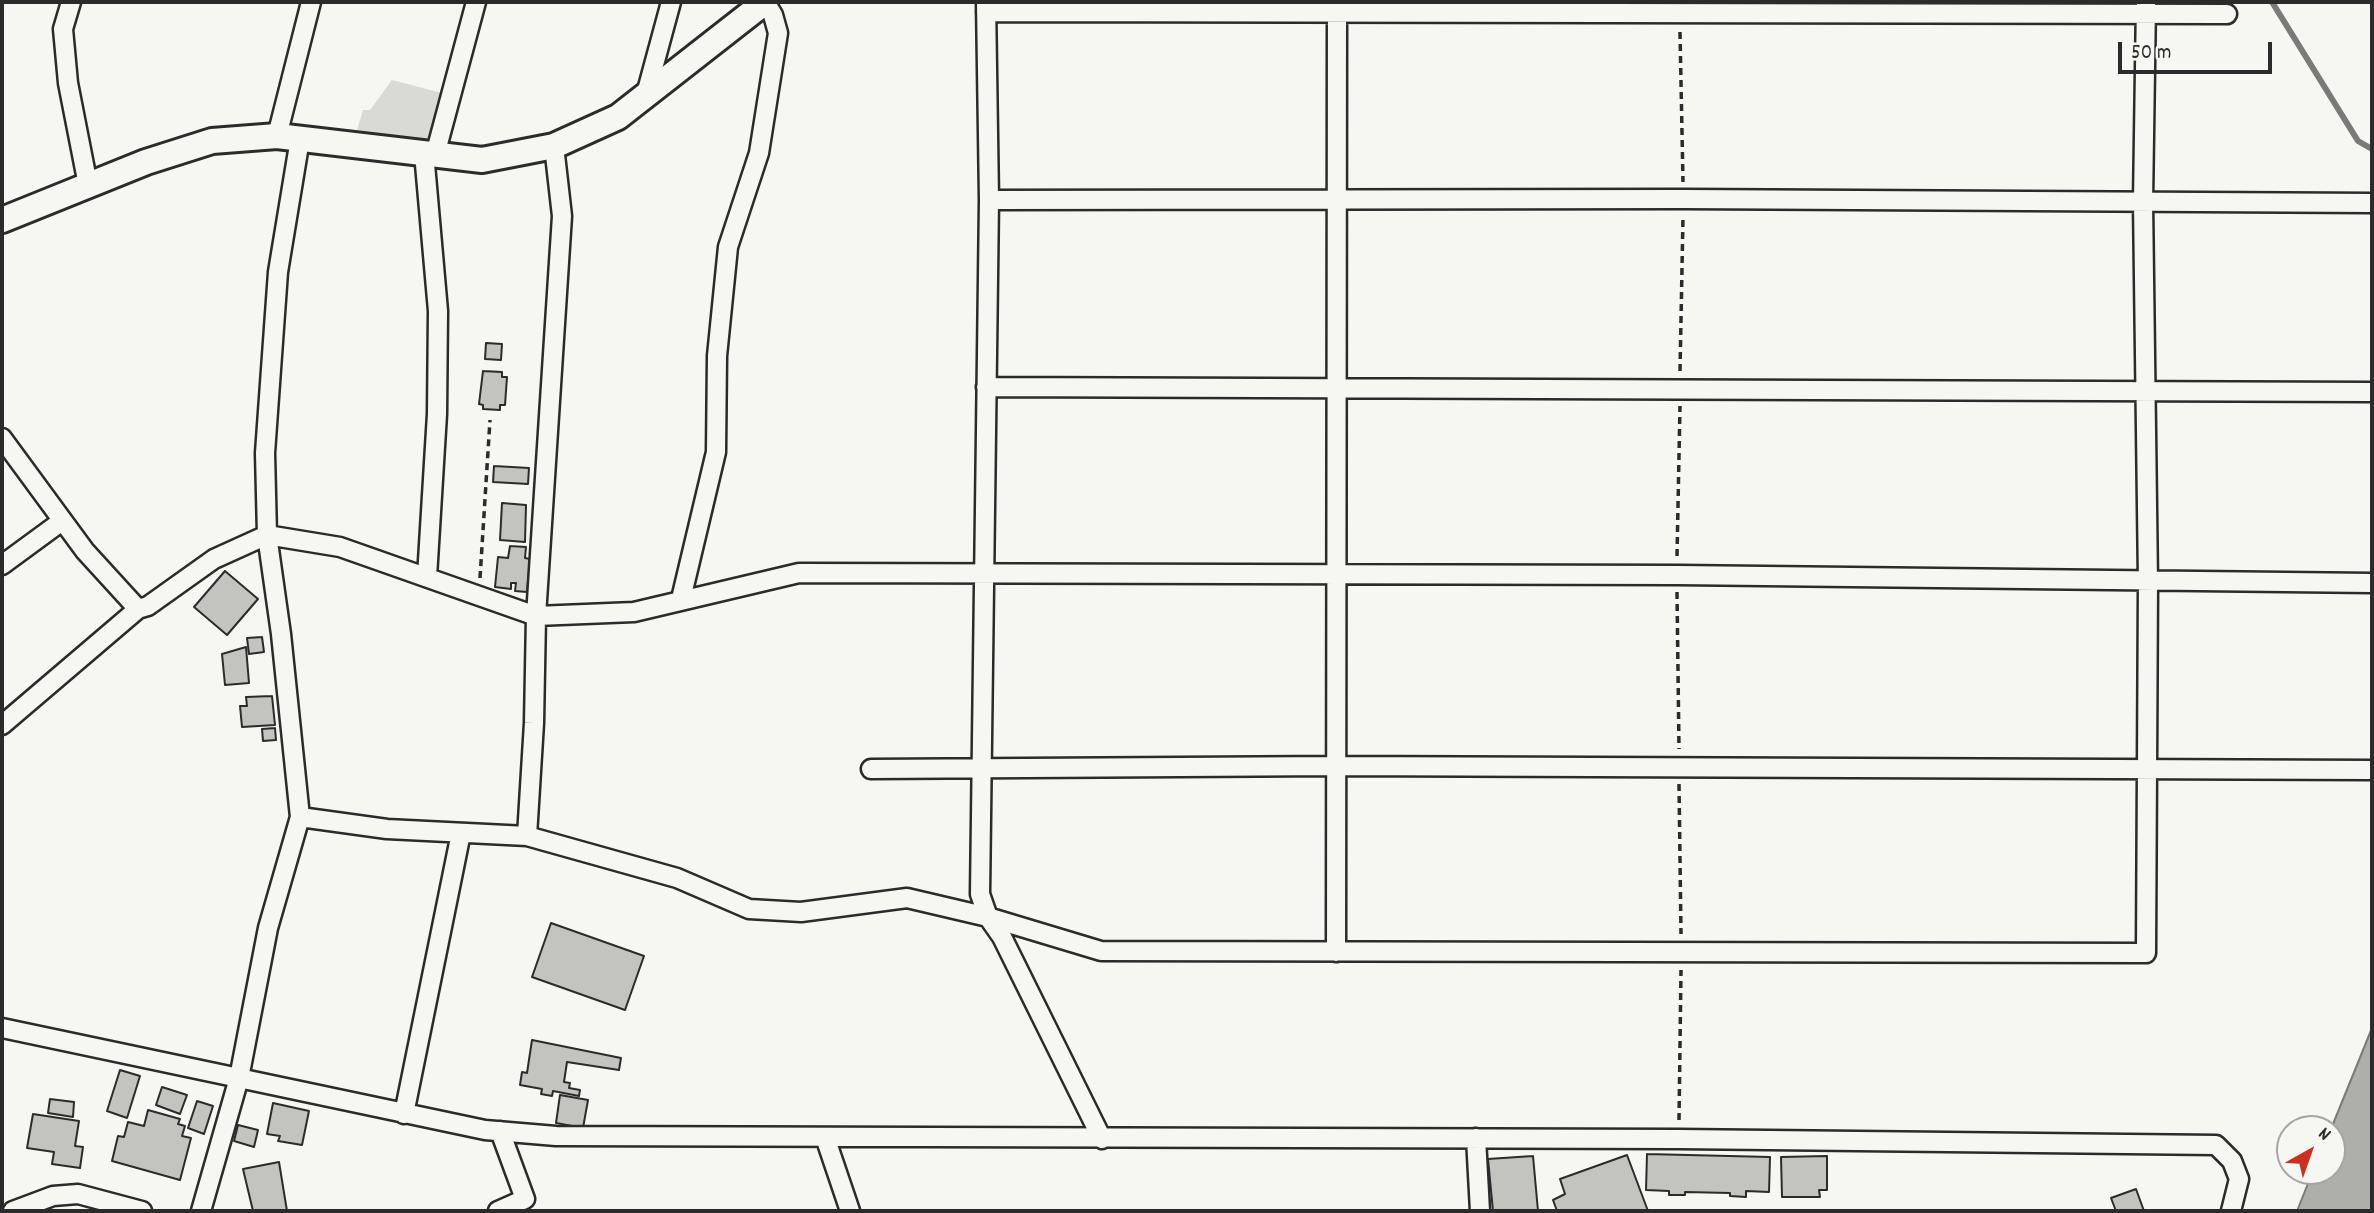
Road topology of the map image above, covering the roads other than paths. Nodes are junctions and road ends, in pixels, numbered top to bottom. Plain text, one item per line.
1 (71, 2) edge
2 (311, 2) edge
3 (475, 2) edge
4 (671, 2) edge
5 (765, 2) edge
6 (986, 7) edge
7 (1337, 7) edge
8 (2146, 8) edge
9 (2227, 14) dead end
10 (645, 98) junction
11 (288, 138) junction
12 (554, 146) junction
13 (429, 154) junction
14 (88, 185) junction
15 (989, 200) junction
16 (1338, 200) junction
17 (2143, 202) junction
18 (2372, 203) edge
19 (2, 220) edge
20 (986, 387) junction
21 (1336, 389) junction
22 (2147, 392) junction
23 (2372, 392) edge
24 (2, 438) edge
25 (62, 521) junction
26 (267, 535) junction
27 (2, 565) edge
28 (982, 571) junction
29 (1335, 573) junction
30 (427, 577) junction
31 (2148, 582) junction
32 (2372, 583) edge
33 (681, 599) junction
34 (138, 609) junction
35 (536, 616) junction
36 (2, 725) edge
37 (1335, 766) junction
38 (981, 767) junction
39 (2147, 768) junction
40 (871, 769) dead end
41 (2372, 770) edge
42 (300, 817) junction
43 (461, 833) junction
44 (527, 836) junction
45 (988, 917) junction
46 (1336, 952) junction
47 (2, 1028) edge
48 (239, 1078) junction
49 (404, 1114) junction
50 (500, 1131) junction
51 (825, 1137) junction
52 (1476, 1138) junction
53 (1102, 1139) junction
54 (13, 1211) edge
55 (142, 1211) edge
56 (201, 1211) edge
57 (498, 1211) edge
58 (850, 1211) edge
59 (1480, 1211) edge
60 (2231, 1211) edge

1 - 14 street
2 - 11 street
3 - 13 street
4 - 10 street
5 - 10 street
5 - 33 street
6 - 7 street
6 - 15 street
7 - 8 street
7 - 16 street
8 - 9 street
8 - 17 street
10 - 12 street
11 - 13 street
11 - 14 street
11 - 26 street
12 - 13 street
12 - 35 street
13 - 30 street
14 - 19 street
15 - 16 street
15 - 20 street
16 - 17 street
16 - 21 street
17 - 18 street
17 - 22 street
20 - 21 street
20 - 28 street
21 - 22 street
21 - 29 street
22 - 23 street
22 - 31 street
24 - 25 street
25 - 27 street
25 - 34 street
26 - 30 street
26 - 34 street
26 - 42 street
28 - 29 street
28 - 33 street
28 - 38 street
29 - 31 street
29 - 37 street
30 - 35 street
31 - 32 street
31 - 39 street
33 - 35 street
34 - 36 street
35 - 44 street
37 - 38 street
37 - 39 street
37 - 46 street
38 - 40 street
38 - 45 street
39 - 41 street
39 - 46 street
42 - 43 street
42 - 48 street
43 - 44 street
43 - 49 street
44 - 45 street
45 - 46 street
45 - 53 street
47 - 48 street
48 - 49 street
48 - 56 street
49 - 50 street
50 - 51 street
50 - 57 street
51 - 53 street
51 - 58 street
52 - 53 street
52 - 59 street
52 - 60 street
54 - 55 street

